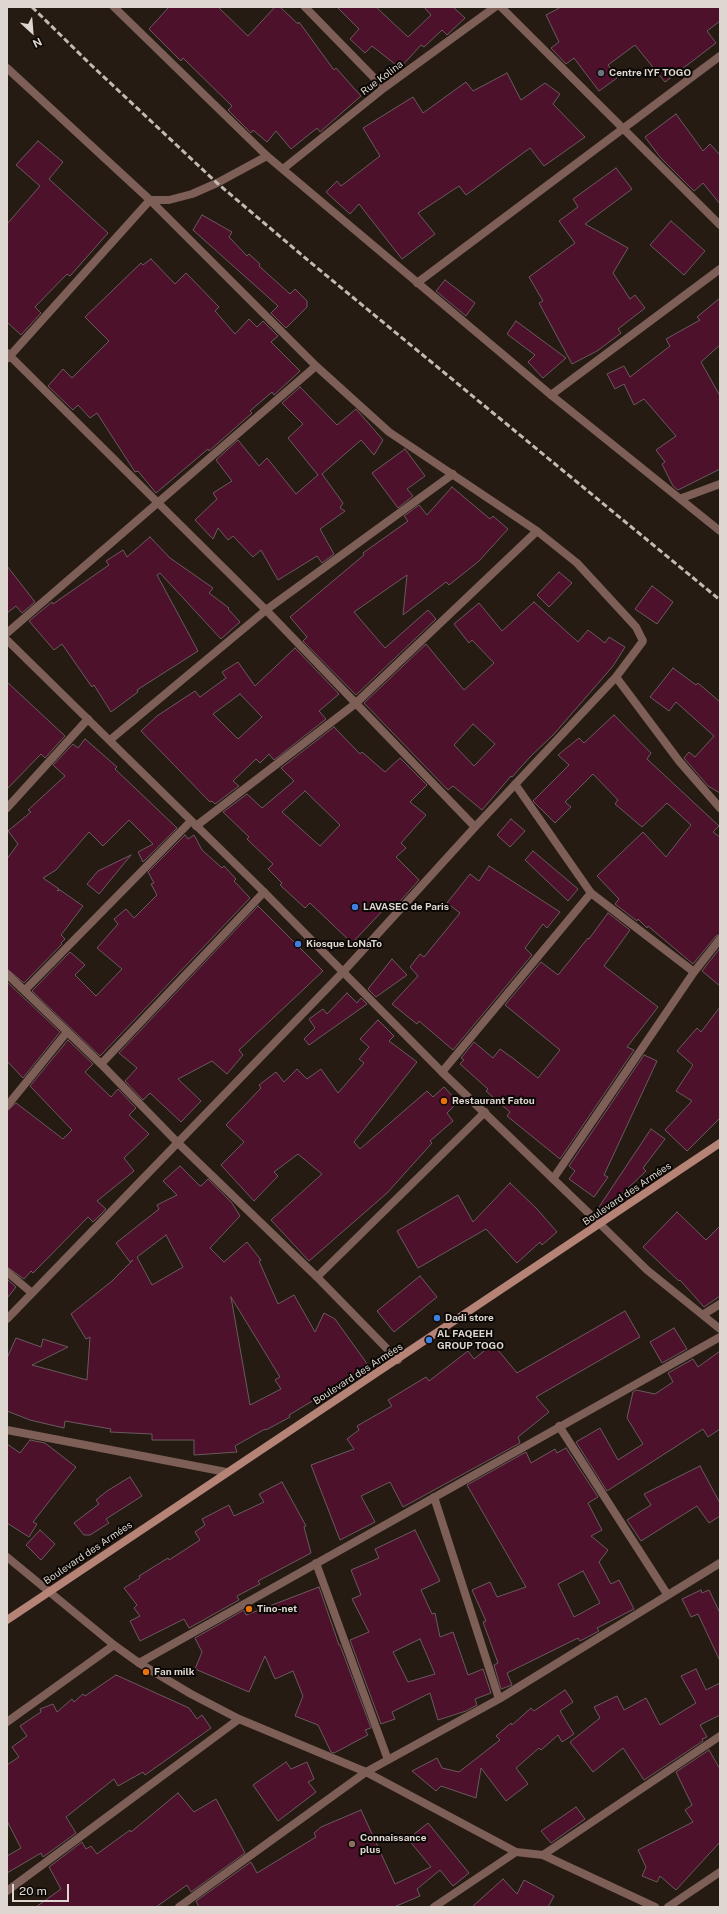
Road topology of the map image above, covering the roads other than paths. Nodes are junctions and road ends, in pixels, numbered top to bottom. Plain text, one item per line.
1 (114, 7) edge
2 (305, 7) edge
3 (494, 7) edge
4 (501, 7) edge
5 (484, 10) edge
6 (720, 56) edge
7 (7, 68) edge
8 (384, 88) junction
9 (623, 129) junction
10 (267, 156) junction
11 (283, 169) junction
12 (150, 200) junction
13 (720, 225) edge
14 (720, 269) edge
15 (417, 283) junction
16 (8, 356) edge
17 (316, 366) junction
18 (551, 394) junction
19 (453, 474) junction
20 (720, 484) edge
21 (682, 498) junction
22 (159, 503) junction
23 (537, 531) junction
24 (720, 531) edge
25 (266, 610) junction
26 (7, 633) edge
27 (7, 640) edge
28 (616, 677) junction
29 (355, 704) junction
30 (88, 719) junction
31 (110, 740) junction
32 (515, 784) junction
33 (7, 808) edge
34 (720, 808) edge
35 (194, 823) junction
36 (475, 826) junction
37 (264, 892) junction
38 (592, 893) junction
39 (720, 939) edge
40 (343, 972) junction
41 (694, 972) junction
42 (7, 974) edge
43 (24, 990) junction
44 (68, 1032) junction
45 (101, 1064) junction
46 (442, 1072) junction
47 (7, 1106) edge
48 (485, 1112) junction
49 (178, 1143) junction
50 (720, 1143) edge
51 (553, 1179) junction
52 (600, 1224) junction
53 (7, 1272) edge
54 (317, 1278) junction
55 (32, 1293) junction
56 (720, 1304) edge
57 (704, 1314) junction
58 (7, 1319) edge
59 (720, 1329) edge
60 (720, 1336) edge
61 (398, 1360) junction
62 (559, 1426) junction
63 (7, 1430) edge
64 (226, 1472) junction
65 (434, 1497) junction
66 (7, 1557) edge
67 (316, 1563) junction
68 (720, 1563) edge
69 (49, 1592) junction
70 (667, 1594) junction
71 (7, 1620) edge
72 (114, 1645) junction
73 (139, 1663) junction
74 (499, 1699) junction
75 (239, 1719) junction
76 (7, 1722) edge
77 (720, 1736) edge
78 (388, 1760) junction
79 (366, 1772) junction
80 (516, 1852) junction
81 (543, 1855) junction
82 (720, 1872) edge
83 (7, 1891) edge
84 (179, 1907) edge
85 (434, 1907) edge
86 (655, 1907) edge
87 (668, 1907) edge

1 - 10 street
2 - 8 street
3 - 5 street, Rue Kolina
4 - 9 street
5 - 8 street, Rue Kolina
6 - 9 street
7 - 12 street
8 - 11 street, Rue Kolina
9 - 13 street
9 - 15 street
10 - 11 street
10 - 12 street
11 - 15 street
12 - 16 street
12 - 17 street
14 - 18 street
15 - 18 street
16 - 22 street
17 - 19 street
17 - 22 street
18 - 21 street
19 - 23 street
19 - 25 street
20 - 21 street
21 - 24 street
22 - 25 street
22 - 26 street
23 - 28 street
23 - 29 street
25 - 29 street
25 - 31 street
27 - 30 street
28 - 32 street
28 - 34 street
29 - 35 street
29 - 36 street
30 - 31 street
30 - 33 street
31 - 35 street
32 - 36 street
32 - 38 street
35 - 37 street
35 - 43 street
36 - 40 street
37 - 40 street
37 - 45 street
38 - 41 street
38 - 46 street
39 - 41 street
40 - 46 street
40 - 49 street
41 - 51 street
42 - 43 street
43 - 44 street
44 - 45 street
44 - 47 street
45 - 49 street
46 - 48 street
48 - 51 street
48 - 54 street
49 - 54 street
49 - 55 street
50 - 52 main road, Boulevard des Armées
51 - 52 street
52 - 57 street
52 - 61 main road, Boulevard des Armées
53 - 55 street
54 - 61 street
55 - 58 street
56 - 57 street
57 - 59 street
60 - 62 street
61 - 64 main road, Boulevard des Armées
62 - 65 street
62 - 70 street
63 - 64 street
64 - 69 main road, Boulevard des Armées
65 - 67 street
65 - 74 street
66 - 69 street
67 - 73 street
67 - 78 street
68 - 70 street
69 - 71 main road, Boulevard des Armées
69 - 72 street
70 - 74 street
72 - 73 street
72 - 76 street
73 - 75 street
74 - 78 street
75 - 79 street
75 - 83 street
77 - 81 street
78 - 79 street
79 - 80 street
79 - 84 street
80 - 81 street
80 - 85 street
81 - 86 street
82 - 87 street

